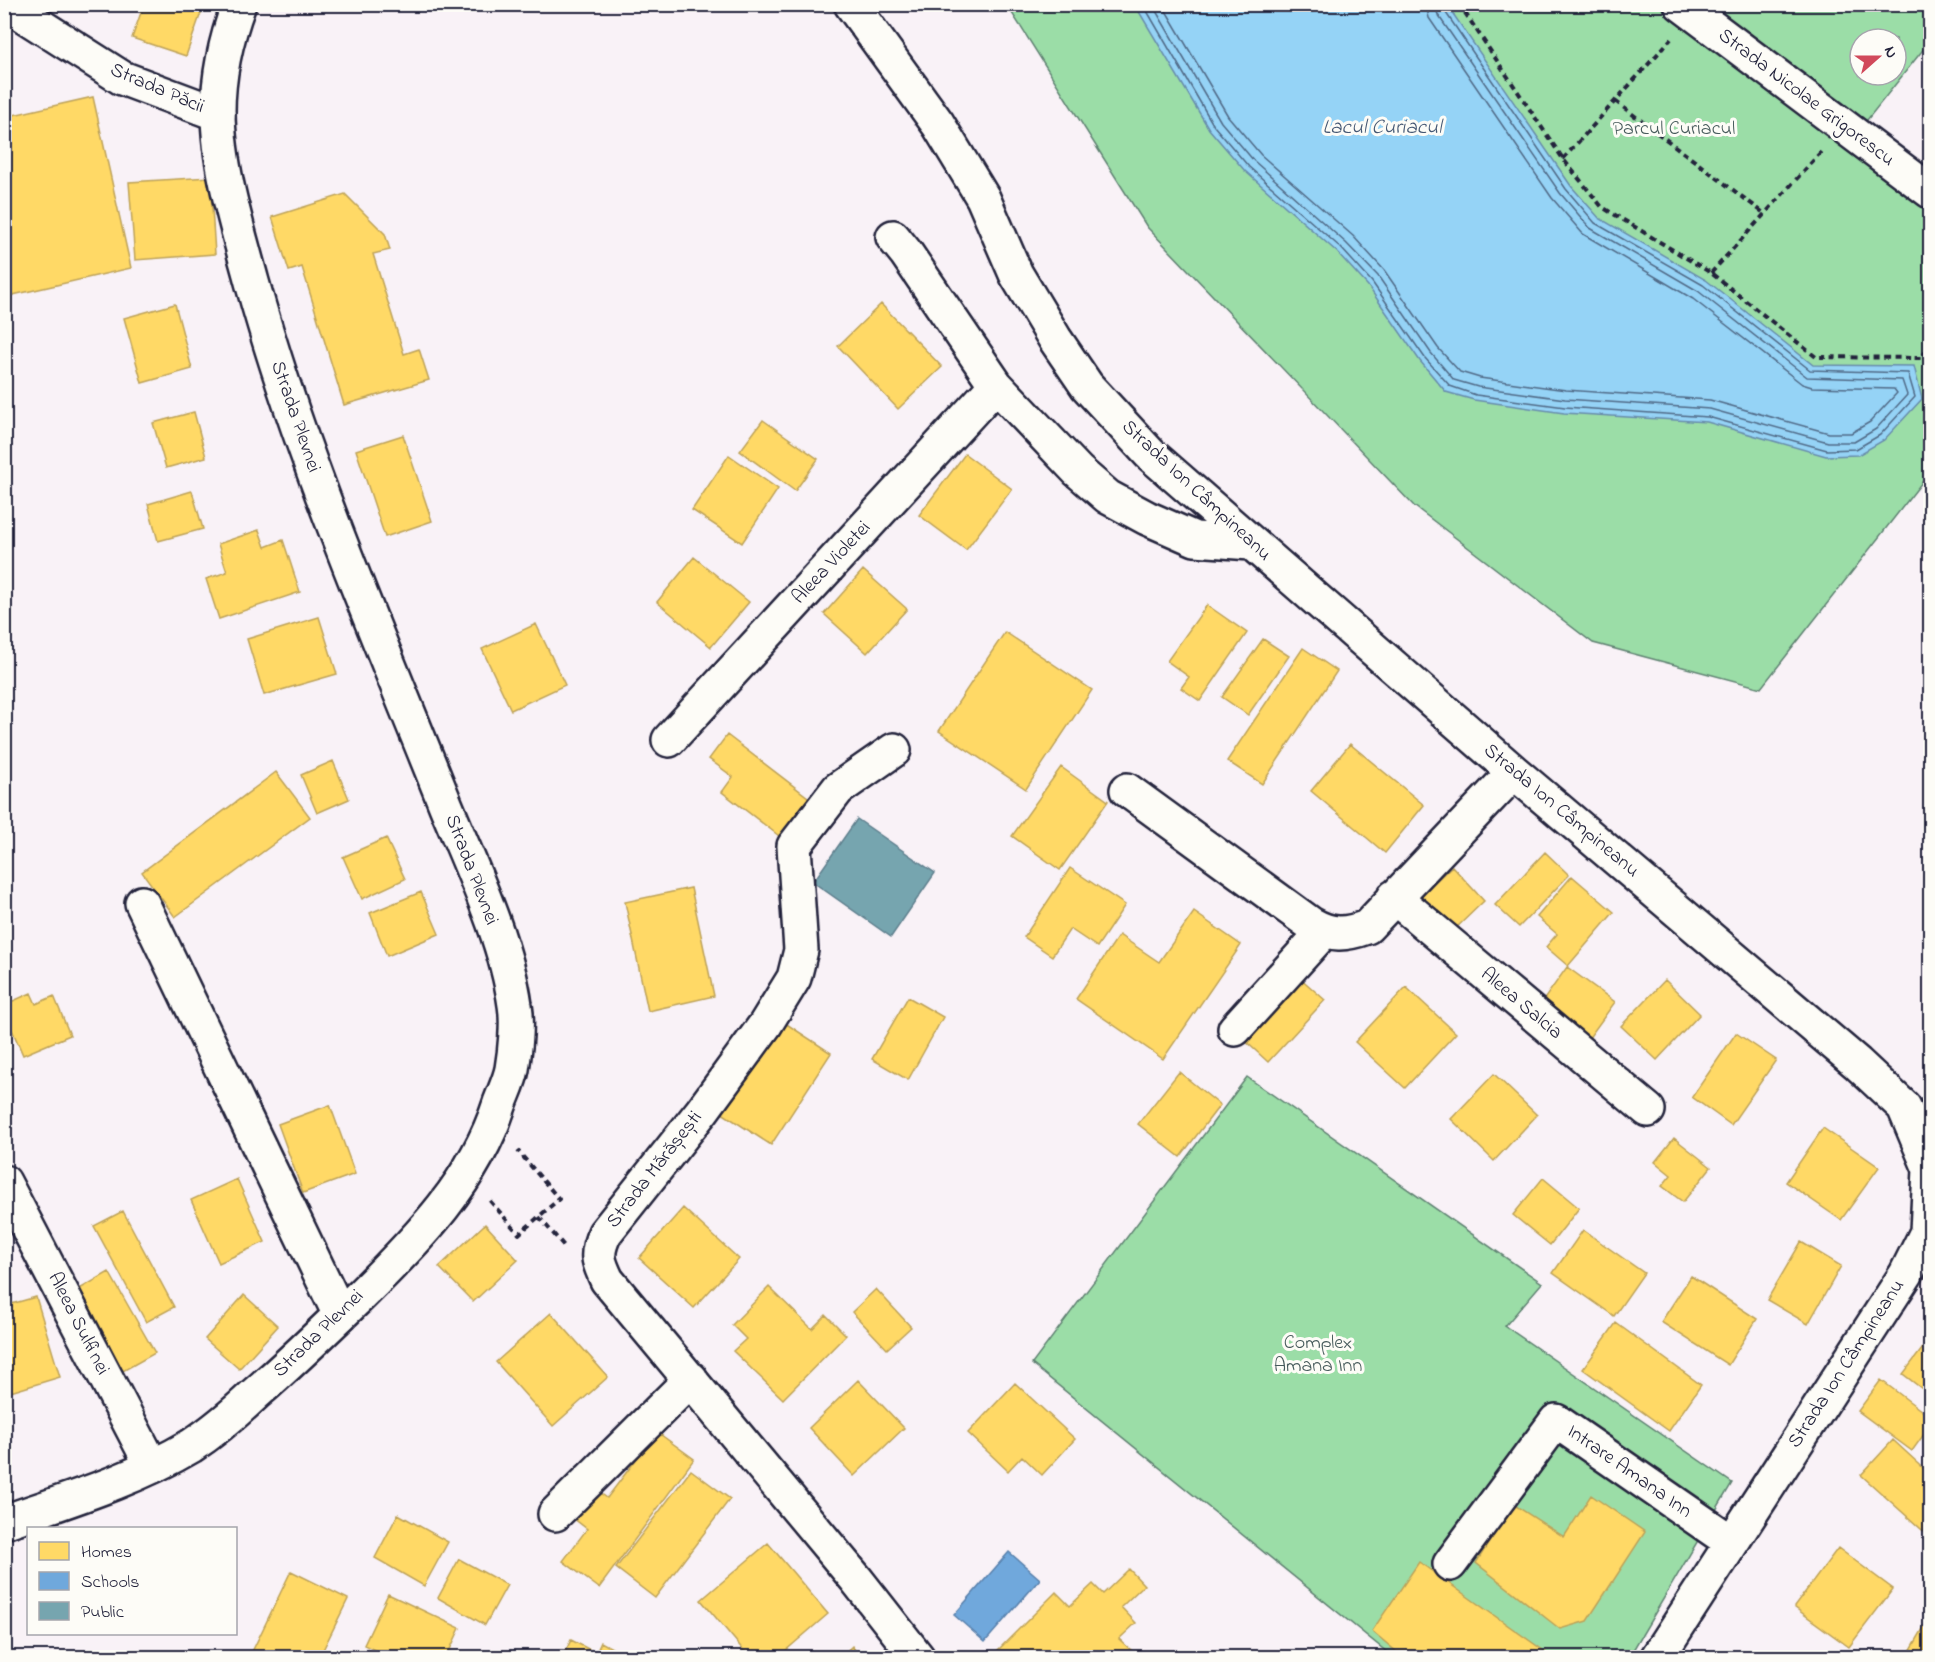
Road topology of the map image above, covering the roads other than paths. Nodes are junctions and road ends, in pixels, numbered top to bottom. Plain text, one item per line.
1 (6, 4) edge
2 (238, 4) edge
3 (851, 4) edge
4 (1687, 9) edge
5 (218, 114) junction
6 (1930, 192) edge
7 (893, 237) dead end
8 (996, 385) junction
9 (1251, 543) junction
10 (669, 740) dead end
11 (894, 750) dead end
12 (1514, 772) junction
13 (1127, 790) dead end
14 (1395, 897) junction
15 (142, 903) dead end
16 (1324, 931) junction
17 (1235, 1029) dead end
18 (1648, 1110) dead end
19 (4, 1182) edge
20 (340, 1315) junction
21 (691, 1379) junction
22 (152, 1466) junction
23 (555, 1514) dead end
24 (4, 1522) edge
25 (1731, 1542) junction
26 (1450, 1564) dead end
27 (918, 1658) edge
28 (1657, 1658) edge

1 - 5 street, Strada Păcii
2 - 5 street, Strada Plevnei
3 - 9 street, Strada Ion Câmpineanu
4 - 6 street, Strada Nicolae Grigorescu
5 - 20 street, Strada Plevnei
7 - 8 street
8 - 9 street
8 - 10 street, Aleea Violetei
9 - 12 street, Strada Ion Câmpineanu
11 - 21 street, Strada Mărășești
12 - 14 street
12 - 25 street, Strada Ion Câmpineanu
13 - 16 street
14 - 16 street
14 - 18 street, Aleea Salcia
15 - 20 street
16 - 17 street
19 - 22 street, Aleea Sulfinei
20 - 22 street, Strada Plevnei
21 - 23 street
21 - 27 street, Strada Mărășești
22 - 24 street, Strada Plevnei
25 - 26 street, Intrare Amana Inn
25 - 28 street, Strada Ion Câmpineanu

